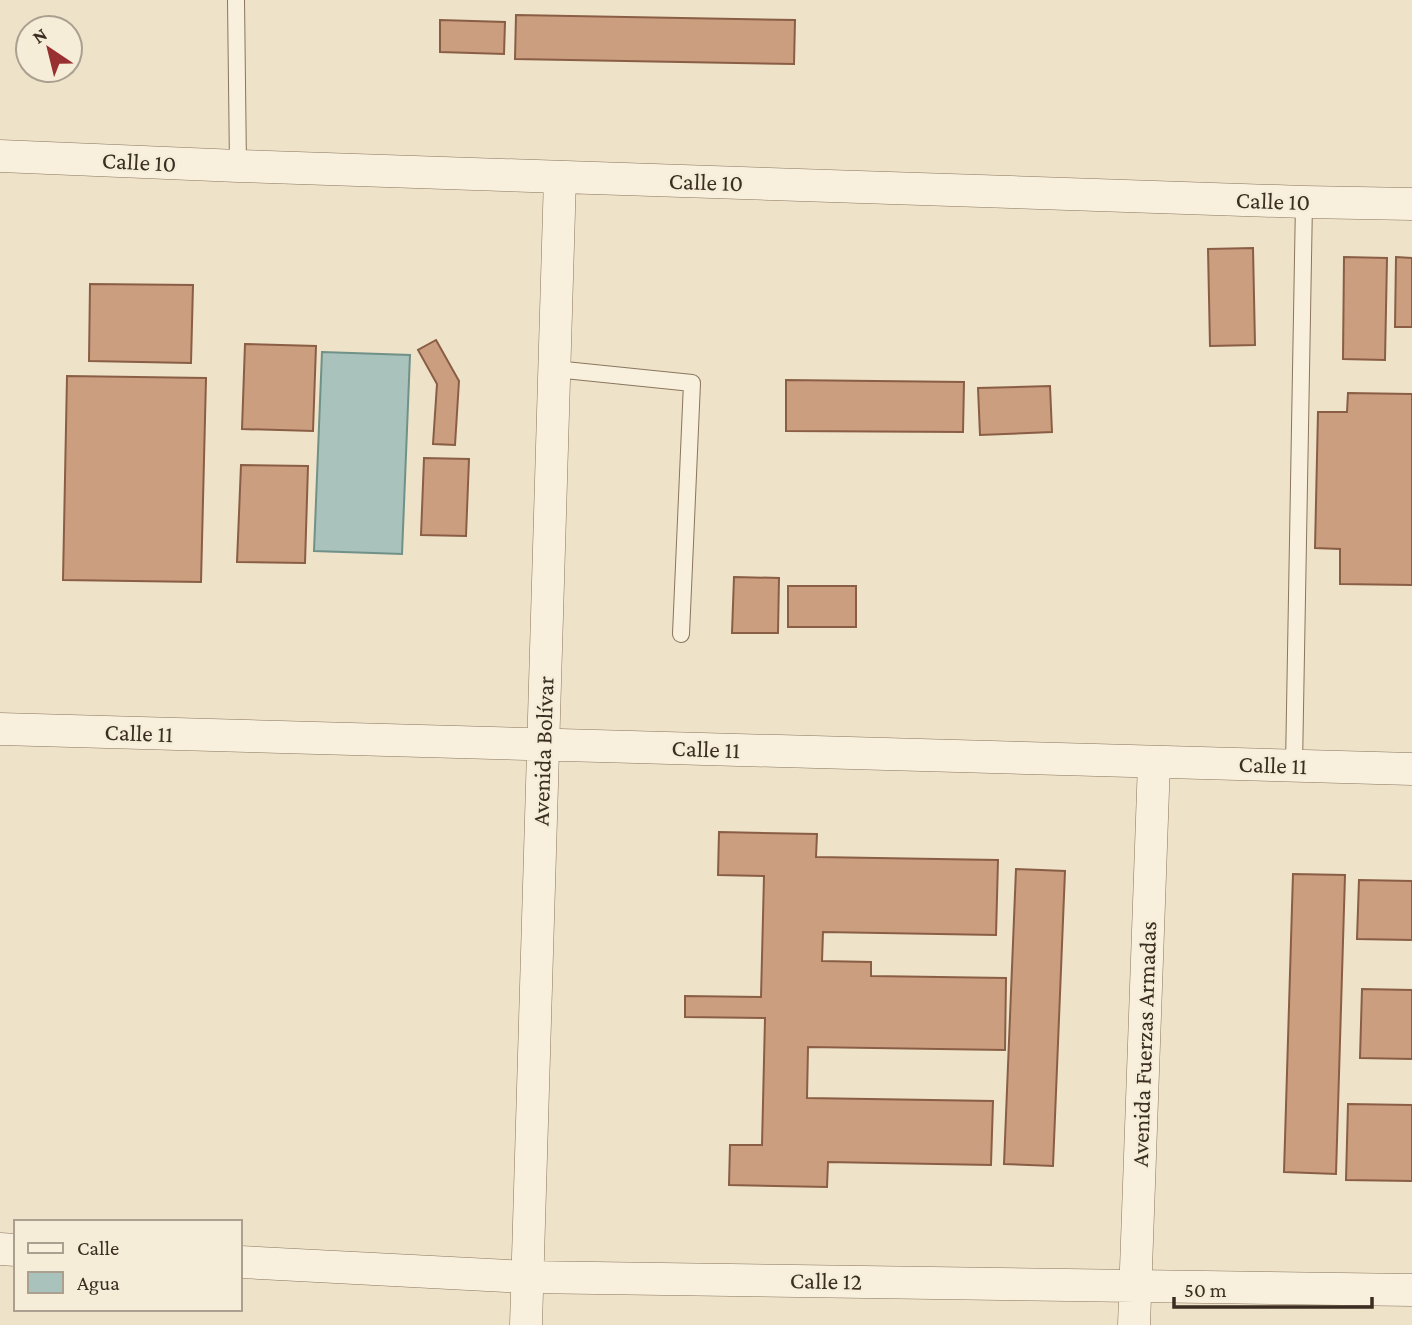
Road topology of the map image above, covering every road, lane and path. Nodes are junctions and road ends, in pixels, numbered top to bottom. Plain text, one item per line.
1 (236, 0) edge
2 (0, 156) edge
3 (238, 166) junction
4 (560, 177) junction
5 (1304, 202) junction
6 (1412, 204) edge
7 (555, 369) junction
8 (681, 634) dead end
9 (0, 729) edge
10 (543, 745) junction
11 (1154, 762) junction
12 (1294, 766) junction
13 (1412, 769) edge
14 (242, 1262) edge
15 (527, 1277) junction
16 (1135, 1284) junction
17 (1412, 1290) edge
18 (526, 1325) edge
19 (1134, 1325) edge

1 - 3 lane
2 - 3 street, Calle 10
3 - 4 street, Calle 10
4 - 5 street, Calle 10
4 - 7 street, Avenida Bolívar
5 - 6 street, Calle 10
5 - 12 lane
7 - 8 lane
7 - 10 street, Avenida Bolívar
9 - 10 street, Calle 11
10 - 11 street, Calle 11
10 - 15 street, Avenida Bolívar
11 - 12 street, Calle 11
11 - 16 street, Avenida Fuerzas Armadas
12 - 13 street, Calle 11
14 - 15 street, Calle 12
15 - 16 street, Calle 12
15 - 18 street, Avenida Bolívar
16 - 17 street, Calle 12
16 - 19 street, Avenida Fuerzas Armadas

